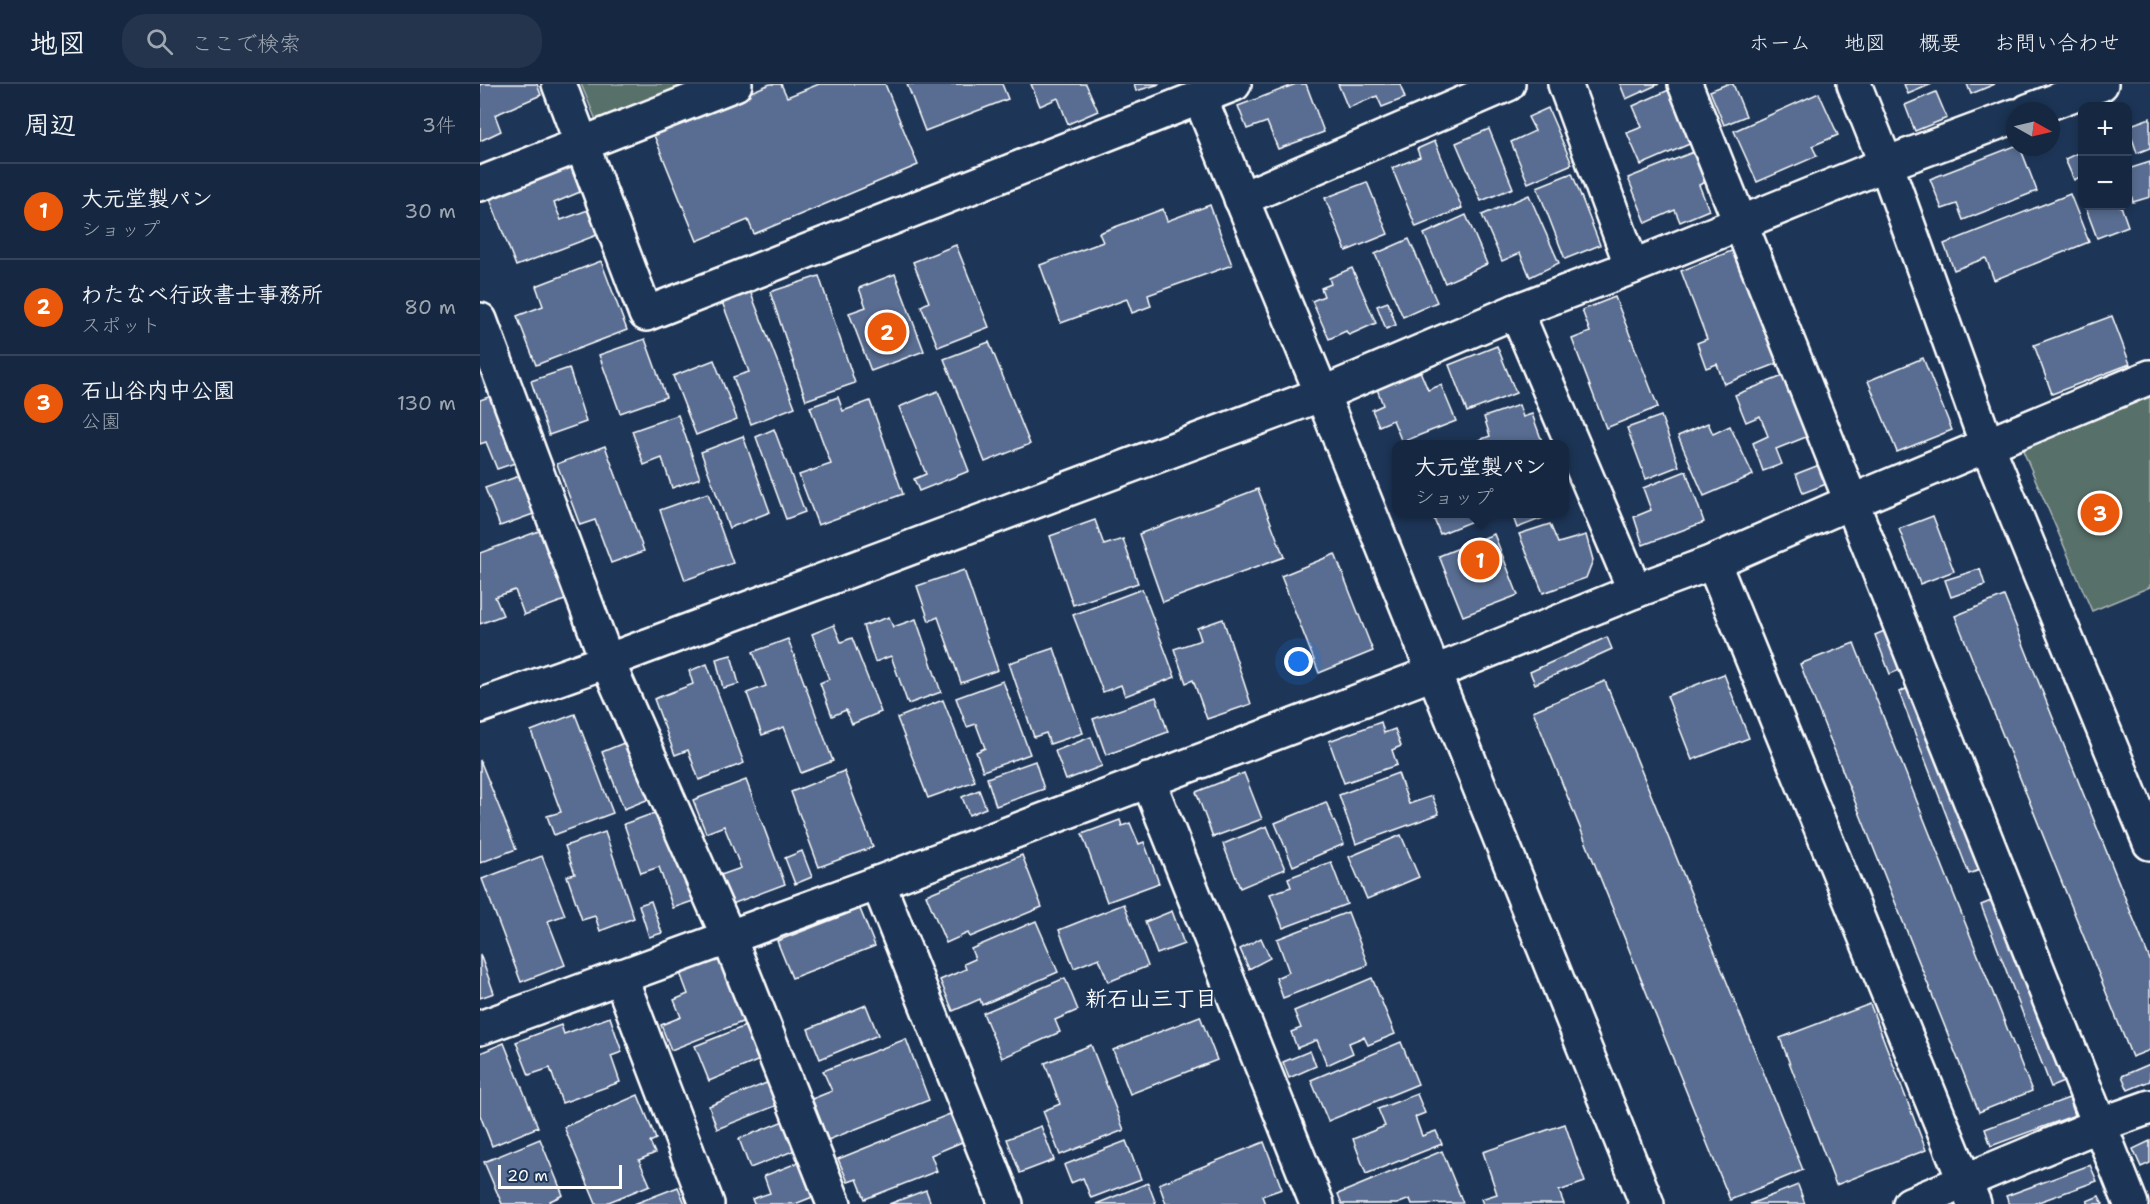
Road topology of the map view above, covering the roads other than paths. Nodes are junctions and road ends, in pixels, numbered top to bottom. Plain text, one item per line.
1 (559, 84) edge
2 (735, 84) edge
3 (1234, 84) edge
4 (1508, 84) edge
5 (1565, 84) edge
6 (1685, 84) edge
7 (1854, 84) edge
8 (2101, 84) edge
9 (1200, 98) junction
10 (2052, 102) edge
11 (2006, 119) edge
12 (582, 143) junction
13 (1886, 164) junction
14 (480, 184) edge
15 (1241, 199) junction
16 (1741, 224) junction
17 (1632, 267) junction
18 (1516, 311) junction
19 (480, 320) edge
20 (2150, 377) edge
21 (1322, 394) junction
22 (1987, 444) junction
23 (1851, 502) junction
24 (1713, 562) junction
25 (1635, 591) junction
26 (607, 661) junction
27 (1433, 673) junction
28 (480, 706) edge
29 (1148, 780) junction
30 (2150, 843) edge
31 (878, 883) junction
32 (729, 938) junction
33 (620, 976) junction
34 (480, 1028) edge
35 (2150, 1107) edge
36 (2099, 1125) junction
37 (1970, 1193) edge
38 (707, 1204) edge
39 (834, 1204) edge
40 (1006, 1204) edge
41 (1317, 1204) edge
42 (1647, 1204) edge
43 (1910, 1204) edge
44 (2131, 1204) edge

1 - 12 street
2 - 12 street
3 - 9 street
4 - 15 street
5 - 17 street
6 - 16 street
7 - 13 street
8 - 10 street
9 - 12 street
9 - 15 street
11 - 13 street
12 - 14 street
13 - 16 street
13 - 22 street
15 - 21 street
16 - 17 street
16 - 23 street
17 - 18 street
18 - 21 street
18 - 25 street
19 - 26 street
20 - 22 street
21 - 26 street
21 - 27 street
22 - 23 street
22 - 30 street
23 - 24 street
23 - 36 street
24 - 25 street
24 - 37 street
25 - 27 street
26 - 28 street
26 - 32 street
27 - 29 street
27 - 42 street
29 - 31 street
29 - 41 street
31 - 32 street
31 - 40 street
32 - 33 street
32 - 39 street
33 - 34 street
33 - 38 street
35 - 36 street
36 - 37 street
36 - 44 street
37 - 43 street

